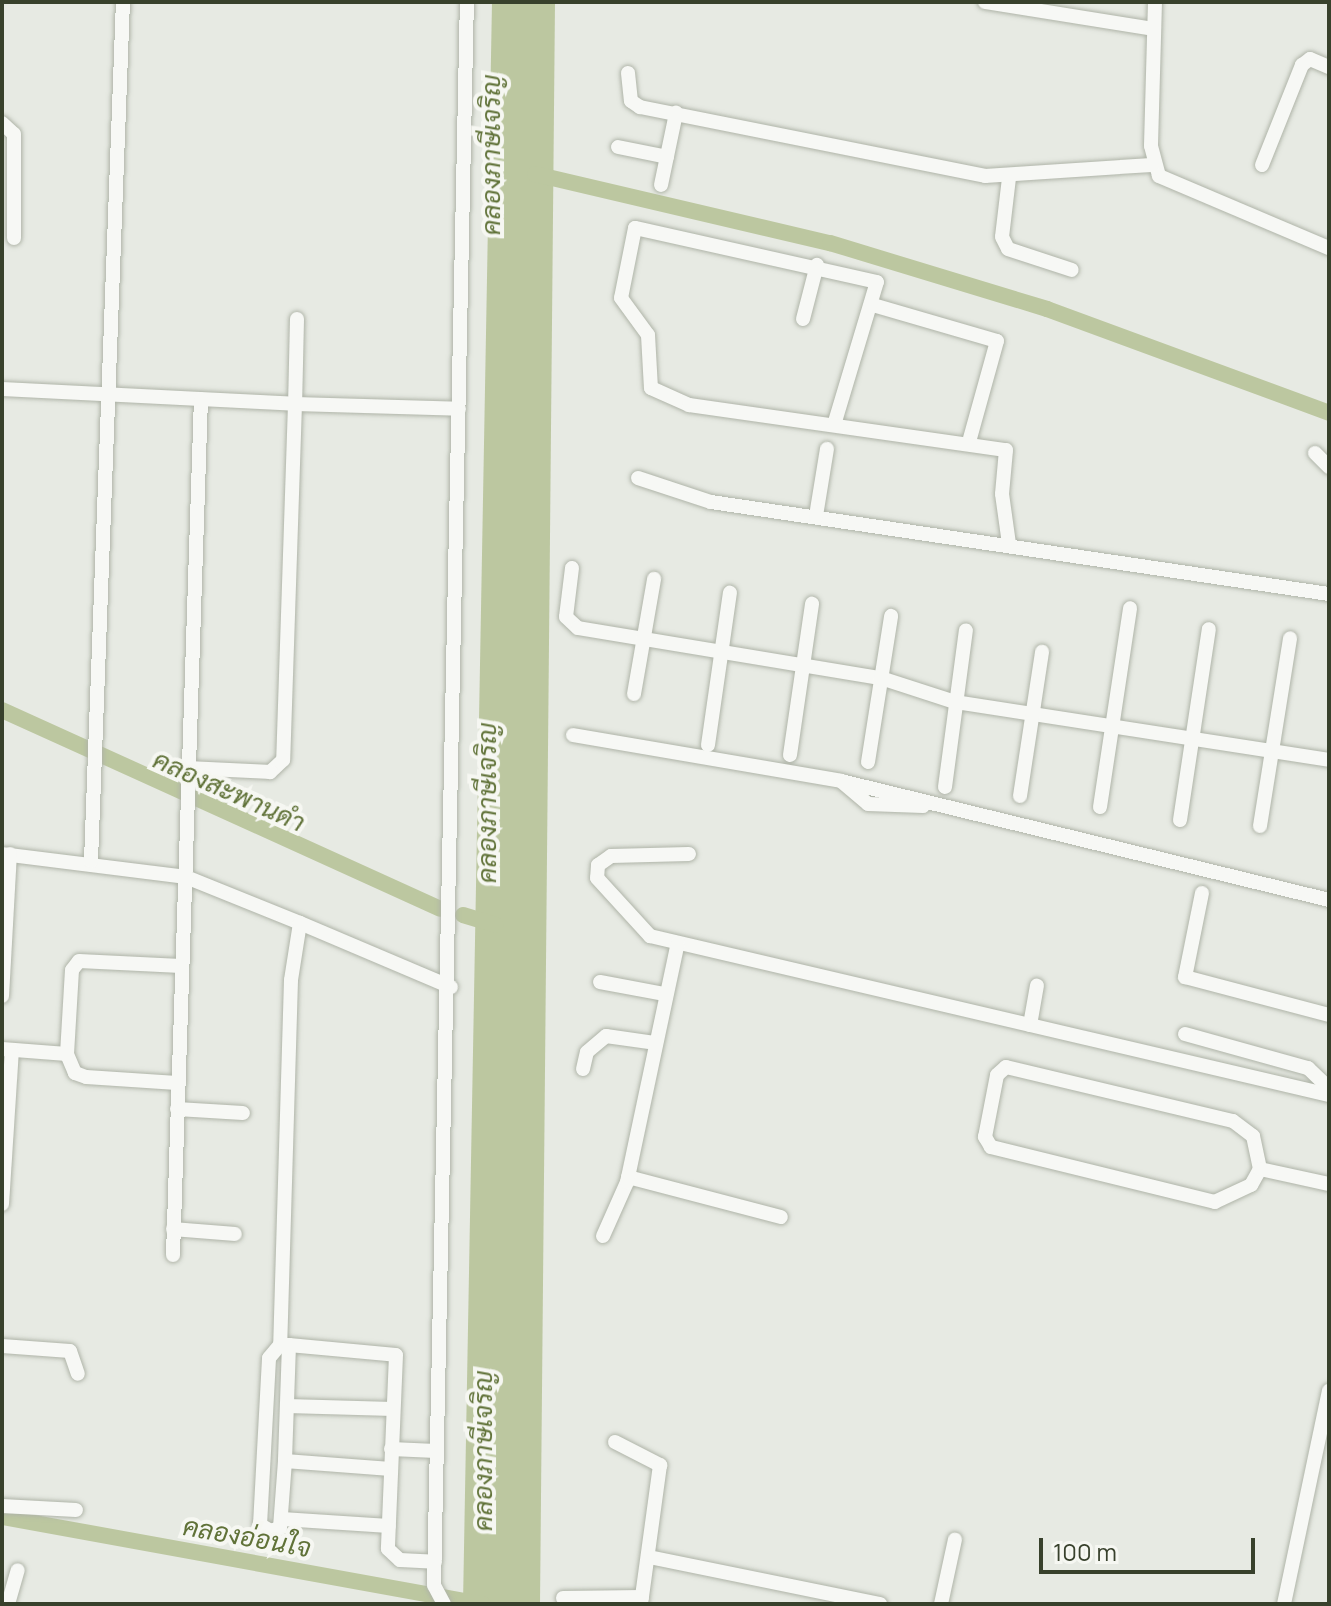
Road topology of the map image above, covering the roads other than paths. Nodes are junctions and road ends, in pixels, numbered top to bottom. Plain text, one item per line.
1 (123, 2) edge
2 (467, 2) edge
3 (985, 2) edge
4 (1155, 2) edge
5 (1154, 29) junction
6 (1329, 67) edge
7 (628, 73) dead end
8 (676, 113) junction
9 (2, 123) edge
10 (618, 147) dead end
11 (667, 157) junction
12 (1152, 165) junction
13 (1262, 165) dead end
14 (1009, 178) junction
15 (661, 185) dead end
16 (14, 238) dead end
17 (1329, 248) edge
18 (817, 265) junction
19 (1072, 270) dead end
20 (873, 305) junction
21 (297, 319) dead end
22 (803, 319) dead end
23 (2, 389) edge
24 (108, 393) junction
25 (201, 399) junction
26 (295, 404) junction
27 (459, 409) junction
28 (834, 425) junction
29 (969, 442) junction
30 (827, 449) dead end
31 (1315, 453) dead end
32 (1329, 467) edge
33 (638, 478) dead end
34 (816, 516) junction
35 (1009, 544) junction
36 (572, 568) dead end
37 (654, 579) dead end
38 (730, 593) dead end
39 (1329, 594) edge
40 (812, 604) dead end
41 (1130, 608) dead end
42 (891, 616) dead end
43 (1209, 629) dead end
44 (966, 630) dead end
45 (1290, 638) dead end
46 (644, 639) junction
47 (722, 652) junction
48 (1042, 652) dead end
49 (802, 665) junction
50 (881, 678) junction
51 (634, 694) dead end
52 (955, 702) junction
53 (1034, 714) junction
54 (1114, 726) junction
55 (573, 735) dead end
56 (1192, 739) junction
57 (708, 745) dead end
58 (1271, 752) junction
59 (790, 755) dead end
60 (1329, 760) edge
61 (868, 762) dead end
62 (189, 768) junction
63 (945, 787) dead end
64 (1020, 796) dead end
65 (1100, 807) dead end
66 (1180, 820) dead end
67 (1260, 826) dead end
68 (6, 854) edge
69 (689, 854) dead end
70 (91, 861) junction
71 (186, 877) junction
72 (1202, 893) dead end
73 (1329, 900) edge
74 (300, 923) junction
75 (678, 943) junction
76 (181, 966) junction
77 (600, 982) dead end
78 (1037, 986) dead end
79 (451, 987) junction
80 (665, 994) junction
81 (2, 996) edge
82 (1329, 1015) edge
83 (1030, 1025) junction
84 (1185, 1034) dead end
85 (655, 1043) junction
86 (7, 1050) edge
87 (67, 1054) junction
88 (583, 1069) dead end
89 (177, 1083) junction
90 (1329, 1088) edge
91 (1329, 1095) edge
92 (177, 1109) junction
93 (243, 1113) dead end
94 (1260, 1169) junction
95 (628, 1177) junction
96 (1329, 1184) edge
97 (2, 1204) edge
98 (781, 1217) dead end
99 (173, 1229) junction
100 (235, 1234) dead end
101 (603, 1236) dead end
102 (173, 1255) dead end
103 (285, 1345) junction
104 (2, 1346) edge
105 (78, 1374) dead end
106 (1329, 1391) edge
107 (287, 1406) junction
108 (393, 1409) junction
109 (615, 1442) dead end
110 (391, 1449) junction
111 (436, 1451) junction
112 (285, 1461) junction
113 (391, 1469) junction
114 (2, 1506) edge
115 (76, 1510) dead end
116 (282, 1519) junction
117 (389, 1526) junction
118 (955, 1539) dead end
119 (649, 1557) junction
120 (435, 1562) junction
121 (18, 1570) dead end
122 (563, 1598) dead end
123 (442, 1600) edge
124 (642, 1601) edge
125 (8, 1604) edge
126 (880, 1604) edge
127 (941, 1604) edge
128 (1284, 1604) edge

1 - 24 street
2 - 27 street
3 - 5 street
4 - 5 street
5 - 12 street
6 - 13 street
7 - 8 street
8 - 11 street
8 - 14 street
9 - 16 street
10 - 11 street
11 - 15 street
12 - 14 street
12 - 17 street
14 - 19 street
18 - 20 street
18 - 22 street
18 - 28 street
20 - 28 street
20 - 29 street
21 - 26 street
23 - 24 street
24 - 25 street
24 - 70 street
25 - 26 street
25 - 62 street
26 - 27 street
26 - 62 street
27 - 79 street
28 - 29 street
29 - 35 street
30 - 34 street
31 - 32 street
33 - 34 street
34 - 35 street
35 - 39 street
36 - 46 street
37 - 46 street
38 - 47 street
40 - 49 street
41 - 54 street
42 - 50 street
43 - 56 street
44 - 52 street
45 - 58 street
46 - 47 street
46 - 51 street
47 - 49 street
47 - 57 street
48 - 53 street
49 - 50 street
49 - 59 street
50 - 52 street
50 - 61 street
52 - 53 street
52 - 63 street
53 - 54 street
53 - 64 street
54 - 56 street
54 - 65 street
55 - 73 street
56 - 58 street
56 - 66 street
58 - 60 street
58 - 67 street
62 - 71 street
68 - 70 street
68 - 81 street
69 - 75 street
70 - 71 street
71 - 74 street
71 - 76 street
72 - 82 street
74 - 79 street
74 - 103 street
75 - 80 street
75 - 83 street
76 - 87 street
76 - 89 street
77 - 80 street
78 - 83 street
79 - 111 street
80 - 85 street
83 - 91 street
84 - 90 street
85 - 88 street
85 - 95 street
86 - 87 street
86 - 97 street
87 - 89 street
89 - 92 street
92 - 93 street
92 - 99 street
94 - 94 street
94 - 96 street
95 - 98 street
95 - 101 street
99 - 100 street
99 - 102 street
103 - 107 street
103 - 108 street
103 - 116 street
104 - 105 street
106 - 128 street
107 - 108 street
107 - 112 street
108 - 110 street
109 - 119 street
110 - 111 street
110 - 113 street
111 - 120 street
112 - 113 street
112 - 116 street
113 - 117 street
114 - 115 street
116 - 117 street
117 - 120 street
118 - 127 street
119 - 124 street
119 - 126 street
120 - 123 street
121 - 125 street
122 - 124 street

